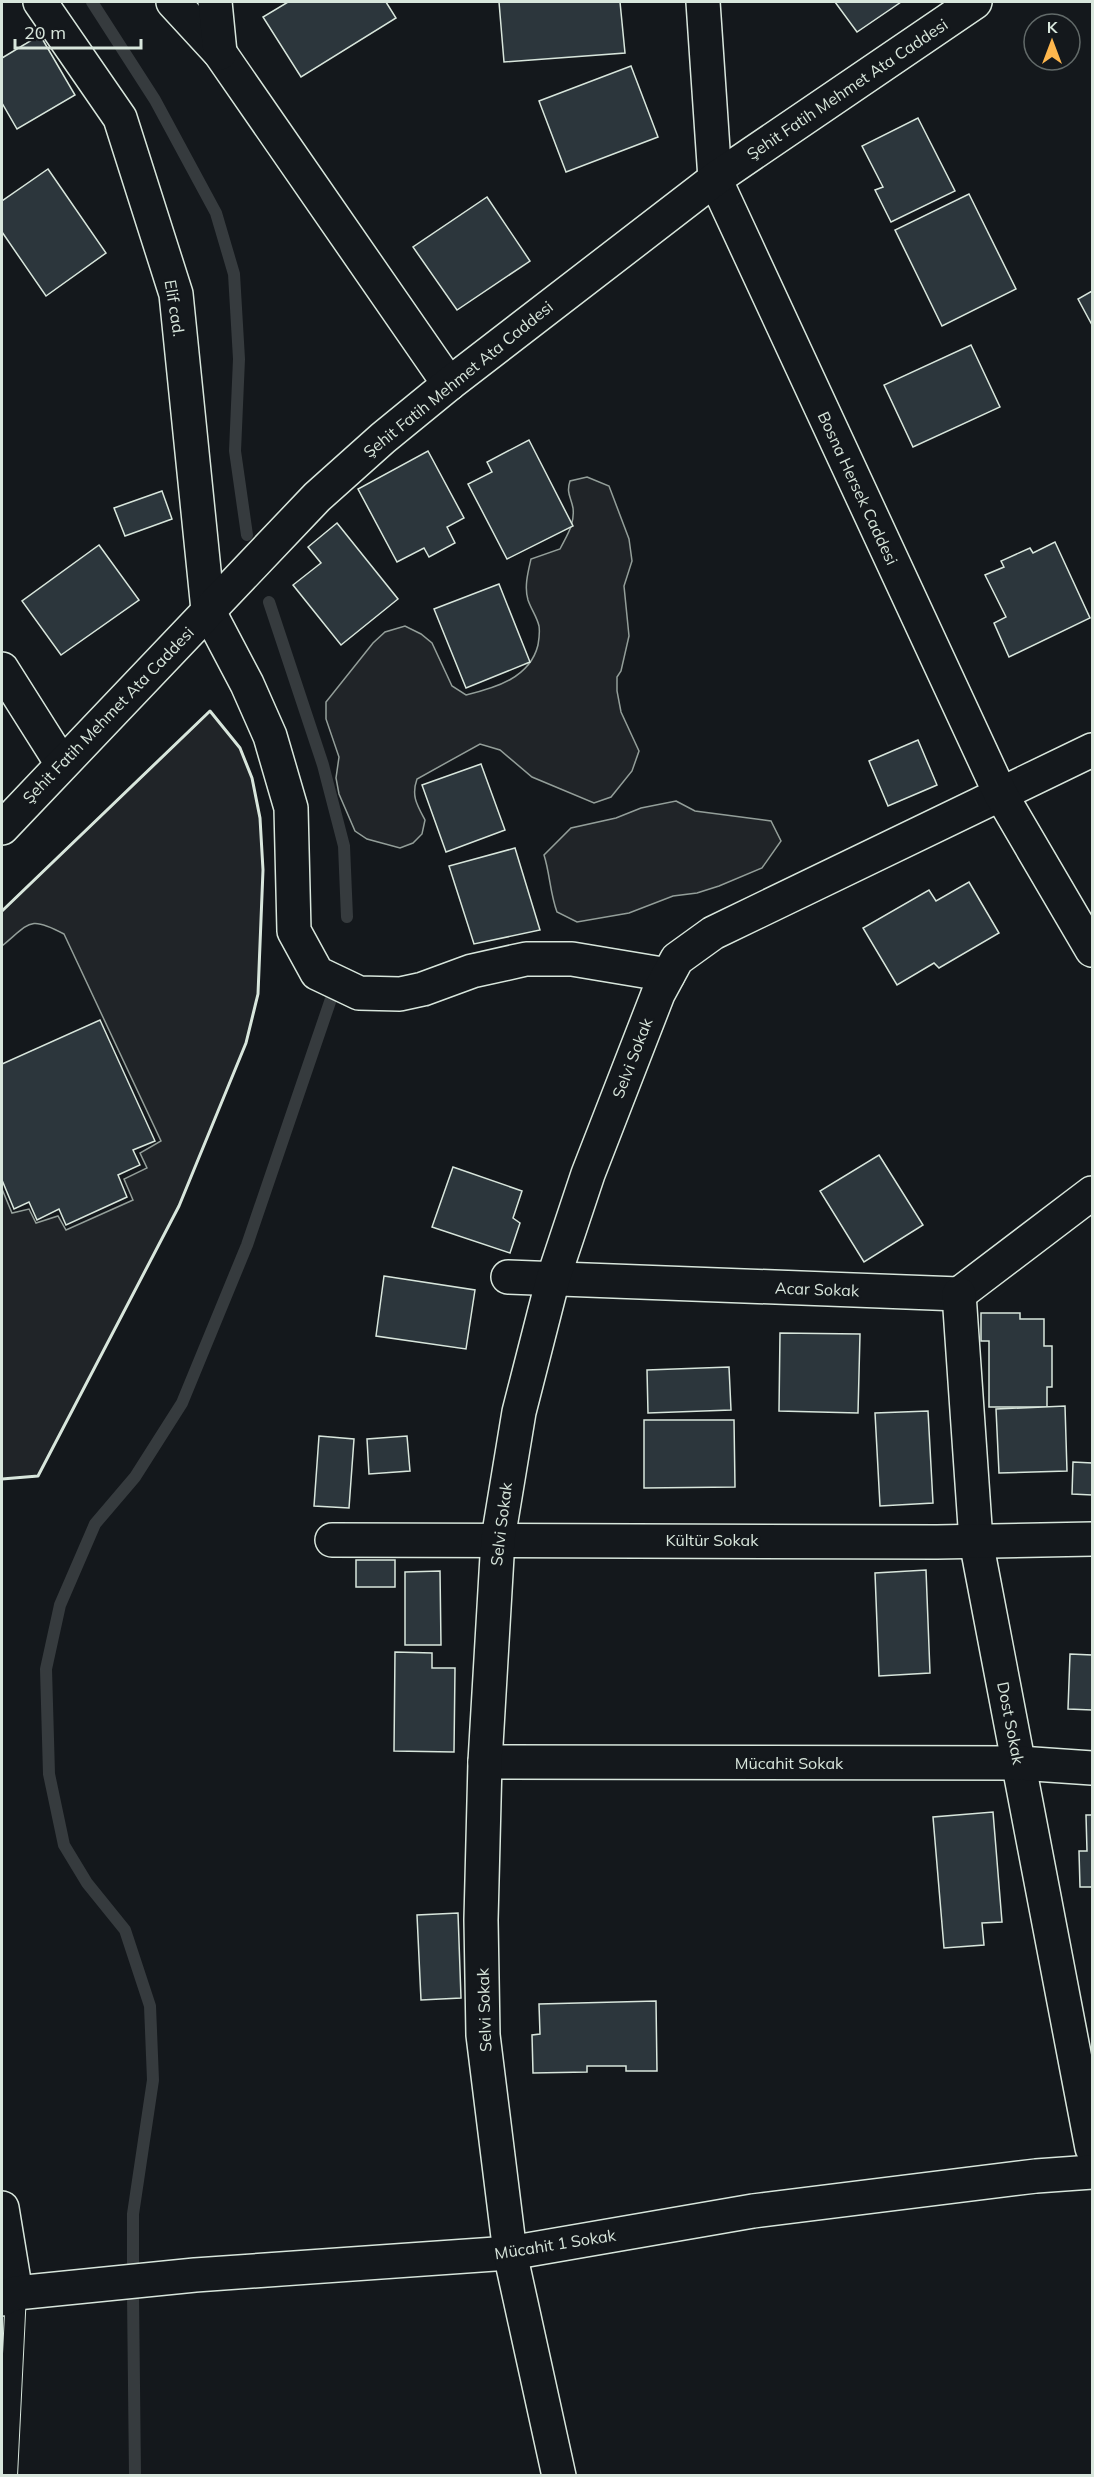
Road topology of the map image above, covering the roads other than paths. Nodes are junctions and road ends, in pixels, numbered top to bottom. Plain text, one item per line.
1 (40, 2) edge
2 (173, 2) edge
3 (215, 2) edge
4 (703, 2) edge
5 (975, 2) edge
6 (220, 53) junction
7 (715, 179) junction
8 (448, 384) junction
9 (208, 610) junction
10 (2, 669) edge
11 (1092, 750) edge
12 (62, 764) junction
13 (1000, 793) junction
14 (2, 828) edge
15 (1092, 950) edge
16 (668, 975) junction
17 (1092, 1193) edge
18 (508, 1277) dead end
19 (554, 1279) junction
20 (959, 1294) junction
21 (498, 1539) junction
22 (1092, 1539) edge
23 (332, 1540) dead end
24 (976, 1541) junction
25 (485, 1762) junction
26 (1019, 1763) junction
27 (1092, 1768) edge
28 (1092, 2148) edge
29 (1092, 2172) edge
30 (2, 2208) edge
31 (510, 2253) junction
32 (9, 2296) edge
33 (7, 2475) edge
34 (559, 2475) edge

1 - 9 street, Elif cad.
2 - 6 street
3 - 6 street
4 - 7 street, Bosna Hersek Caddesi
5 - 7 street, Şehit Fatih Mehmet Ata Caddesi
6 - 8 street
7 - 8 street, Şehit Fatih Mehmet Ata Caddesi
7 - 13 street, Bosna Hersek Caddesi
8 - 9 street, Şehit Fatih Mehmet Ata Caddesi
9 - 12 street, Şehit Fatih Mehmet Ata Caddesi
9 - 16 street
10 - 12 street
11 - 13 street, Selvi Sokak
12 - 14 street, Şehit Fatih Mehmet Ata Caddesi
13 - 15 street, Bosna Hersek Caddesi
13 - 16 street, Selvi Sokak
16 - 19 street, Selvi Sokak
17 - 20 street
18 - 19 street, Acar Sokak
19 - 20 street, Acar Sokak
19 - 21 street, Selvi Sokak
20 - 24 street, Dost Sokak
21 - 23 street, Kültür Sokak
21 - 24 street, Kültür Sokak
21 - 25 street, Selvi Sokak
22 - 24 street, Kültür Sokak
24 - 26 street, Dost Sokak
25 - 26 street, Mücahit Sokak
25 - 31 street, Selvi Sokak
26 - 27 street, Mücahit Sokak
26 - 28 street, Dost Sokak
29 - 31 street, Mücahit 1 Sokak
30 - 32 street
31 - 32 street, Mücahit 1 Sokak
31 - 34 street, Selvi Sokak
32 - 33 lane

